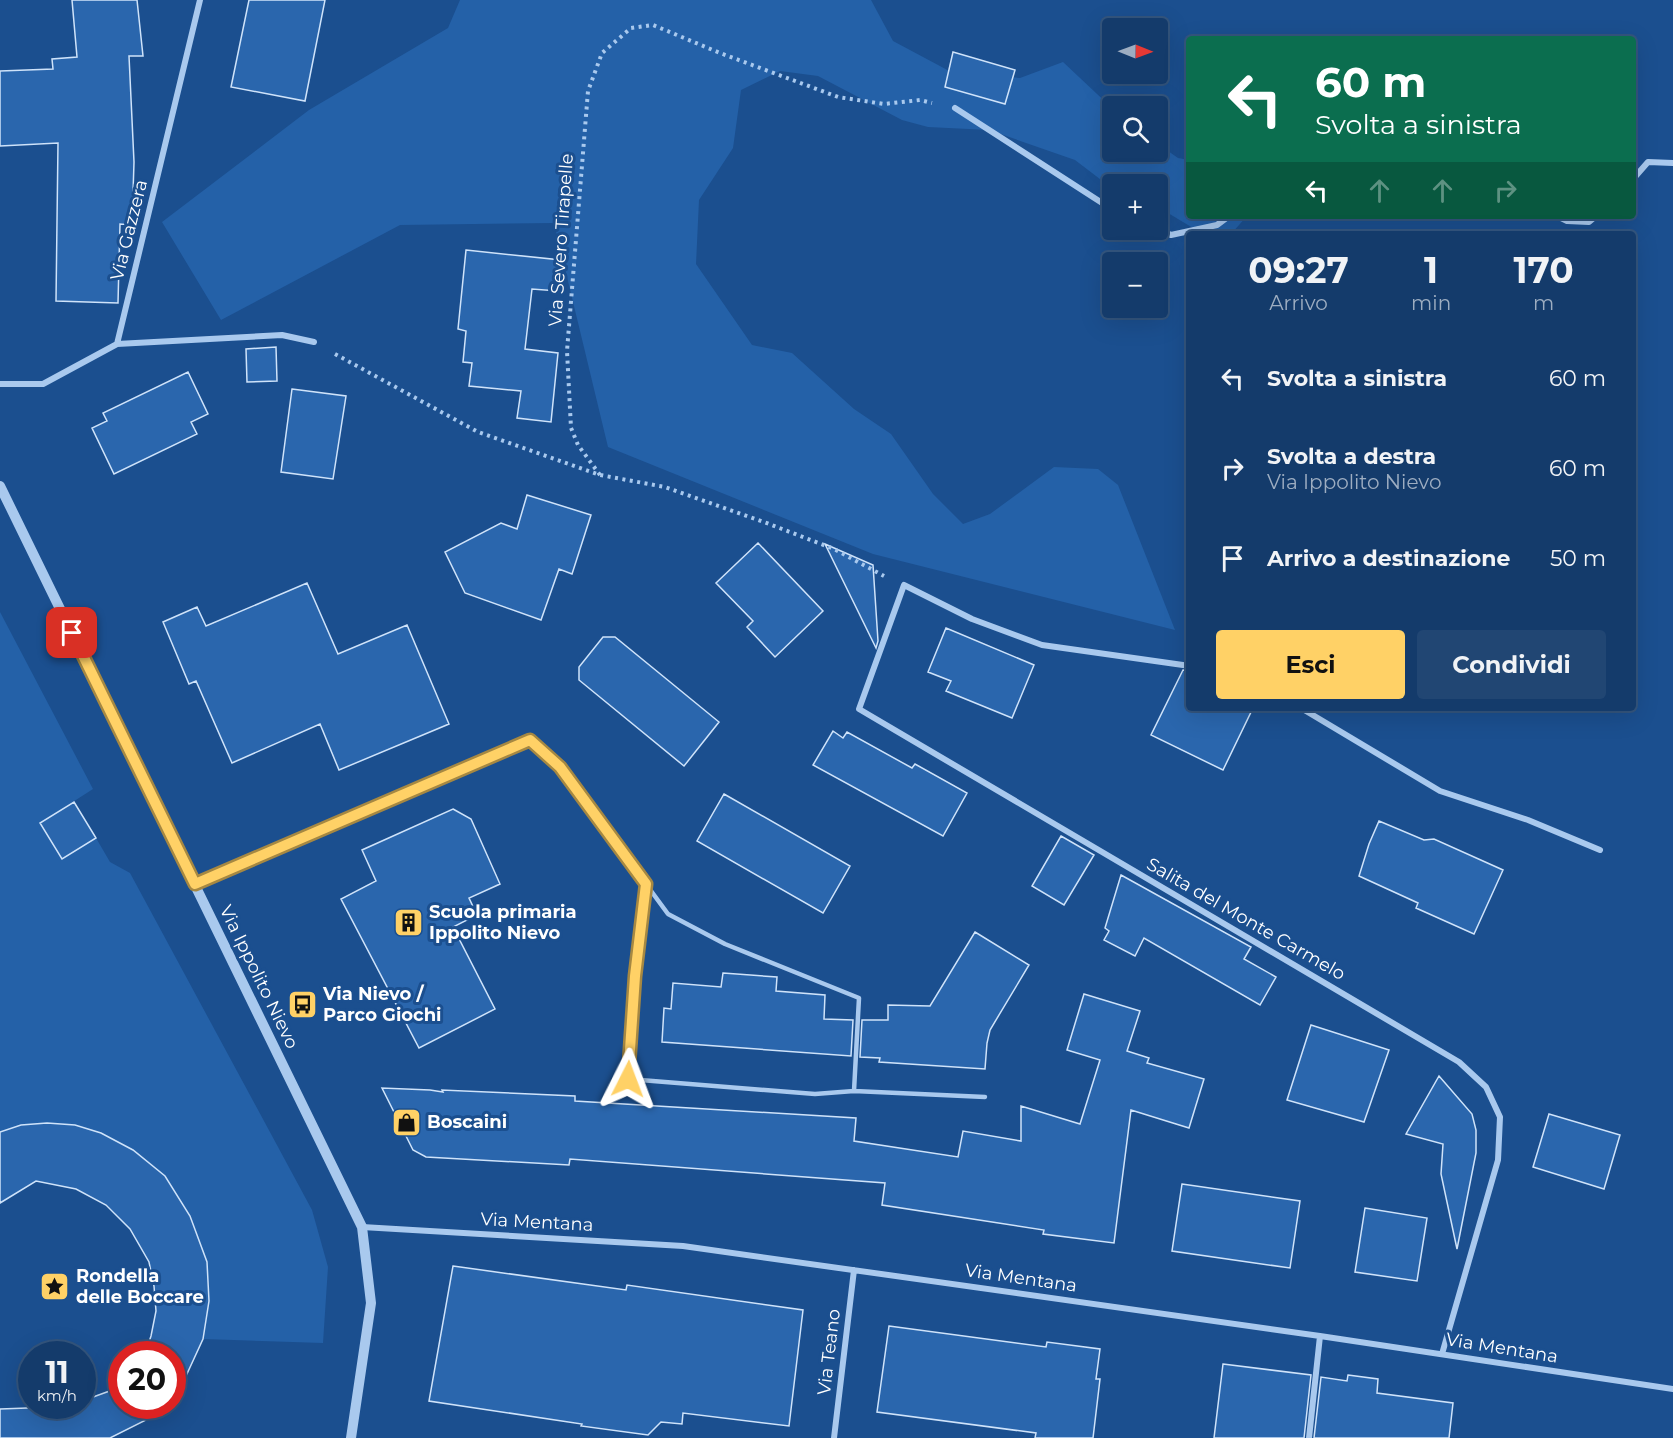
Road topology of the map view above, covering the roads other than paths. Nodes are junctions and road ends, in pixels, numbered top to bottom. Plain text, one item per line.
1 (200, 0) edge
2 (955, 108) road end
3 (1673, 163) edge
4 (1636, 176) edge
5 (1102, 203) edge
6 (1225, 219) edge
7 (1564, 219) edge
8 (1592, 219) edge
9 (1189, 231) edge
10 (1186, 232) edge
11 (1168, 234) edge
12 (314, 342) road end
13 (117, 344) junction
14 (0, 384) edge
15 (0, 486) edge
16 (1186, 665) edge
17 (1306, 711) edge
18 (1600, 849) dead end
19 (195, 884) junction
20 (646, 884) junction
21 (854, 1091) junction
22 (985, 1097) dead end
23 (362, 1227) junction
24 (854, 1270) junction
25 (1320, 1336) junction
26 (1442, 1354) junction
27 (1673, 1389) edge
28 (351, 1438) edge
29 (834, 1438) edge
30 (1310, 1438) edge

1 - 13 street, Via Gazzera
2 - 5 street
3 - 4 street
6 - 9 street
7 - 8 street
10 - 11 street
12 - 13 street
13 - 14 street
15 - 19 street, Via Ippolito Nievo
16 - 26 street, Salita del Monte Carmelo
17 - 18 street
19 - 20 lane
19 - 23 street, Via Ippolito Nievo
20 - 21 lane
20 - 21 lane
21 - 22 lane
23 - 24 street, Via Mentana
23 - 28 street, Via Ippolito Nievo
24 - 25 street, Via Mentana
24 - 29 street, Via Teano
25 - 26 street, Via Mentana
25 - 30 street
26 - 27 street, Via Mentana

